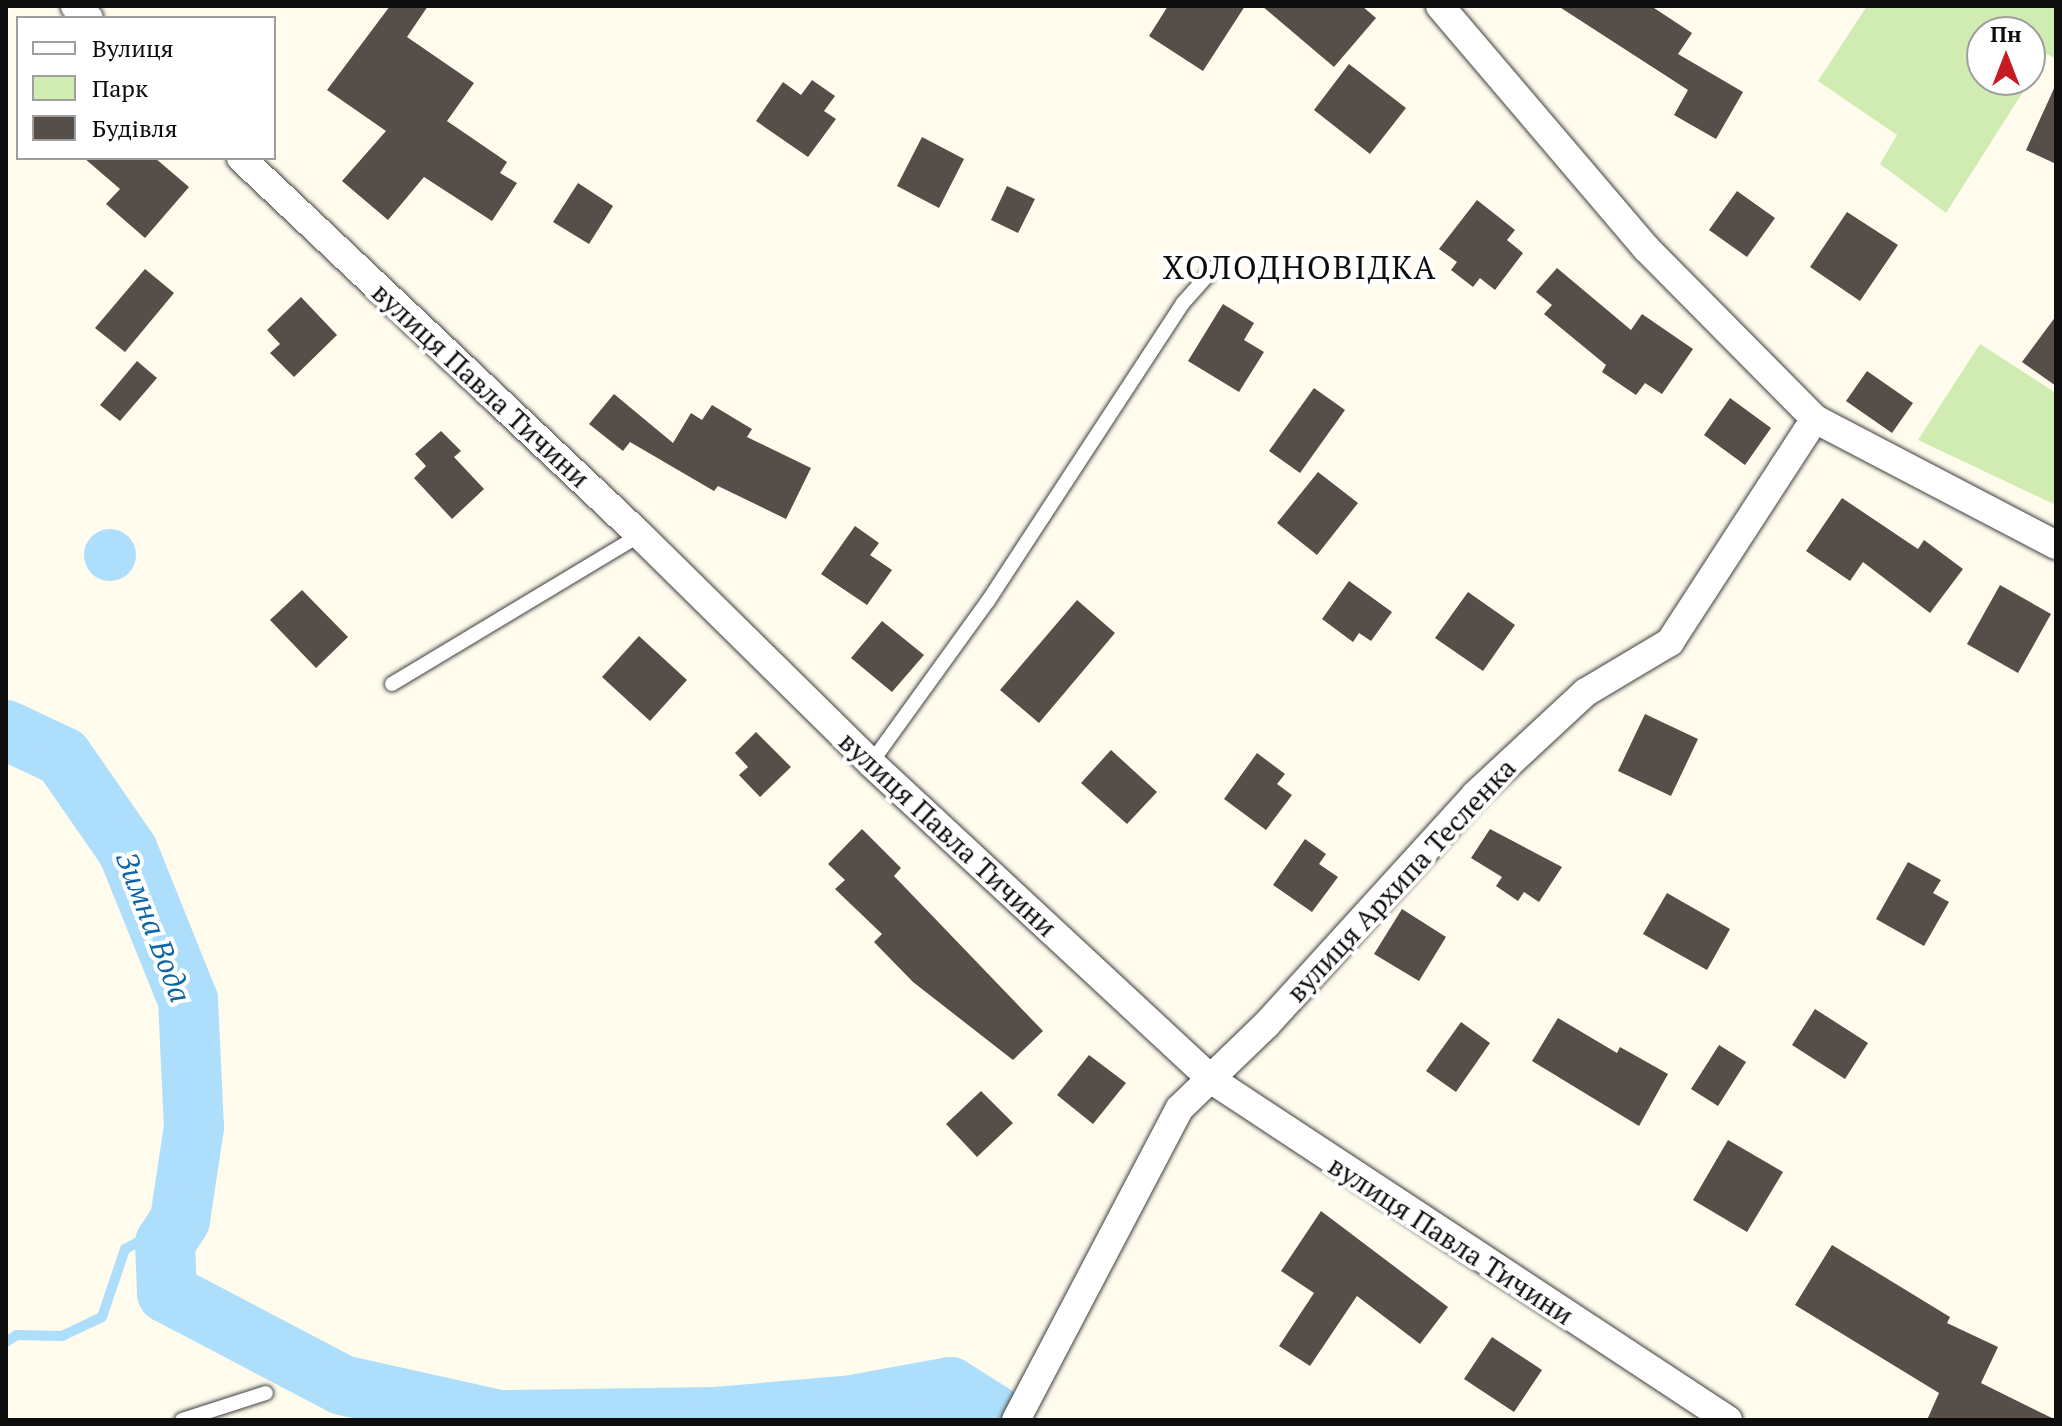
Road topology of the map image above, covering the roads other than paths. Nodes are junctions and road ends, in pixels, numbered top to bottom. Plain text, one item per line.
1 (1440, 6) edge
2 (243, 160) edge
3 (1216, 266) dead end
4 (1815, 419) junction
5 (640, 535) junction
6 (2056, 545) edge
7 (392, 684) dead end
8 (871, 763) junction
9 (1212, 1080) junction
10 (266, 1393) dead end
11 (182, 1420) edge
12 (1016, 1420) edge
13 (1728, 1420) edge

1 - 4 street
2 - 5 street, вулиця Павла Тичини
3 - 8 lane
4 - 6 street
4 - 9 street, вулиця Архипа Тесленка
5 - 7 lane
5 - 8 street, вулиця Павла Тичини
8 - 9 street, вулиця Павла Тичини
9 - 12 street, вулиця Архипа Тесленка
9 - 13 street, вулиця Павла Тичини
10 - 11 lane

